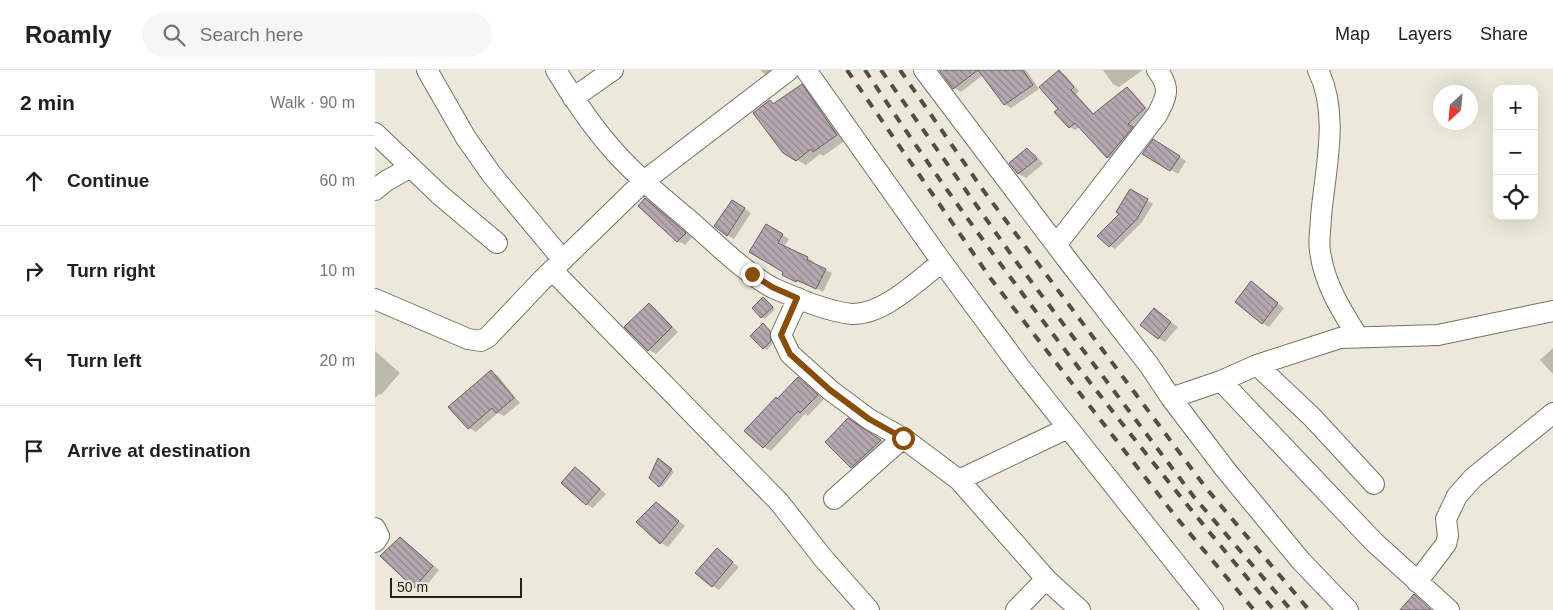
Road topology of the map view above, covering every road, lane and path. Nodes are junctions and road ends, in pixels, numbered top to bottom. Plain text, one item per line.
1 (427, 70) edge
2 (555, 70) edge
3 (613, 70) edge
4 (789, 70) edge
5 (806, 70) edge
6 (925, 70) edge
7 (1157, 70) edge
8 (1318, 70) edge
9 (573, 98) junction
10 (375, 133) edge
11 (411, 167) junction
12 (644, 181) junction
13 (375, 190) edge
14 (497, 242) dead end
15 (1056, 245) junction
16 (942, 262) junction
17 (558, 265) junction
18 (375, 298) edge
19 (797, 298) junction
20 (1553, 311) edge
21 (1358, 337) junction
22 (1257, 365) junction
23 (1221, 381) junction
24 (1171, 398) junction
25 (1553, 413) edge
26 (1068, 428) junction
27 (903, 438) junction
28 (959, 480) junction
29 (1374, 484) dead end
30 (834, 499) dead end
31 (375, 528) edge
32 (375, 542) edge
33 (1046, 579) junction
34 (1417, 582) junction
35 (869, 610) edge
36 (1016, 610) edge
37 (1079, 610) edge
38 (1213, 610) edge
39 (1348, 610) edge
40 (1449, 610) edge

1 - 17 street
2 - 9 street
3 - 9 street
4 - 12 street
5 - 16 street
6 - 15 street
7 - 15 street
8 - 21 street
9 - 12 street
10 - 11 street
11 - 13 street
11 - 14 street
12 - 17 street
12 - 19 street
15 - 24 street
16 - 19 street
16 - 26 street
17 - 18 street
17 - 35 street
19 - 27 street
20 - 21 street
21 - 22 street
22 - 23 street
22 - 29 street
23 - 24 street
23 - 34 street
24 - 39 street
25 - 34 street
26 - 28 street
26 - 38 street
27 - 28 street
27 - 30 street
28 - 33 street
31 - 32 street
33 - 36 street
33 - 37 street
34 - 40 street

